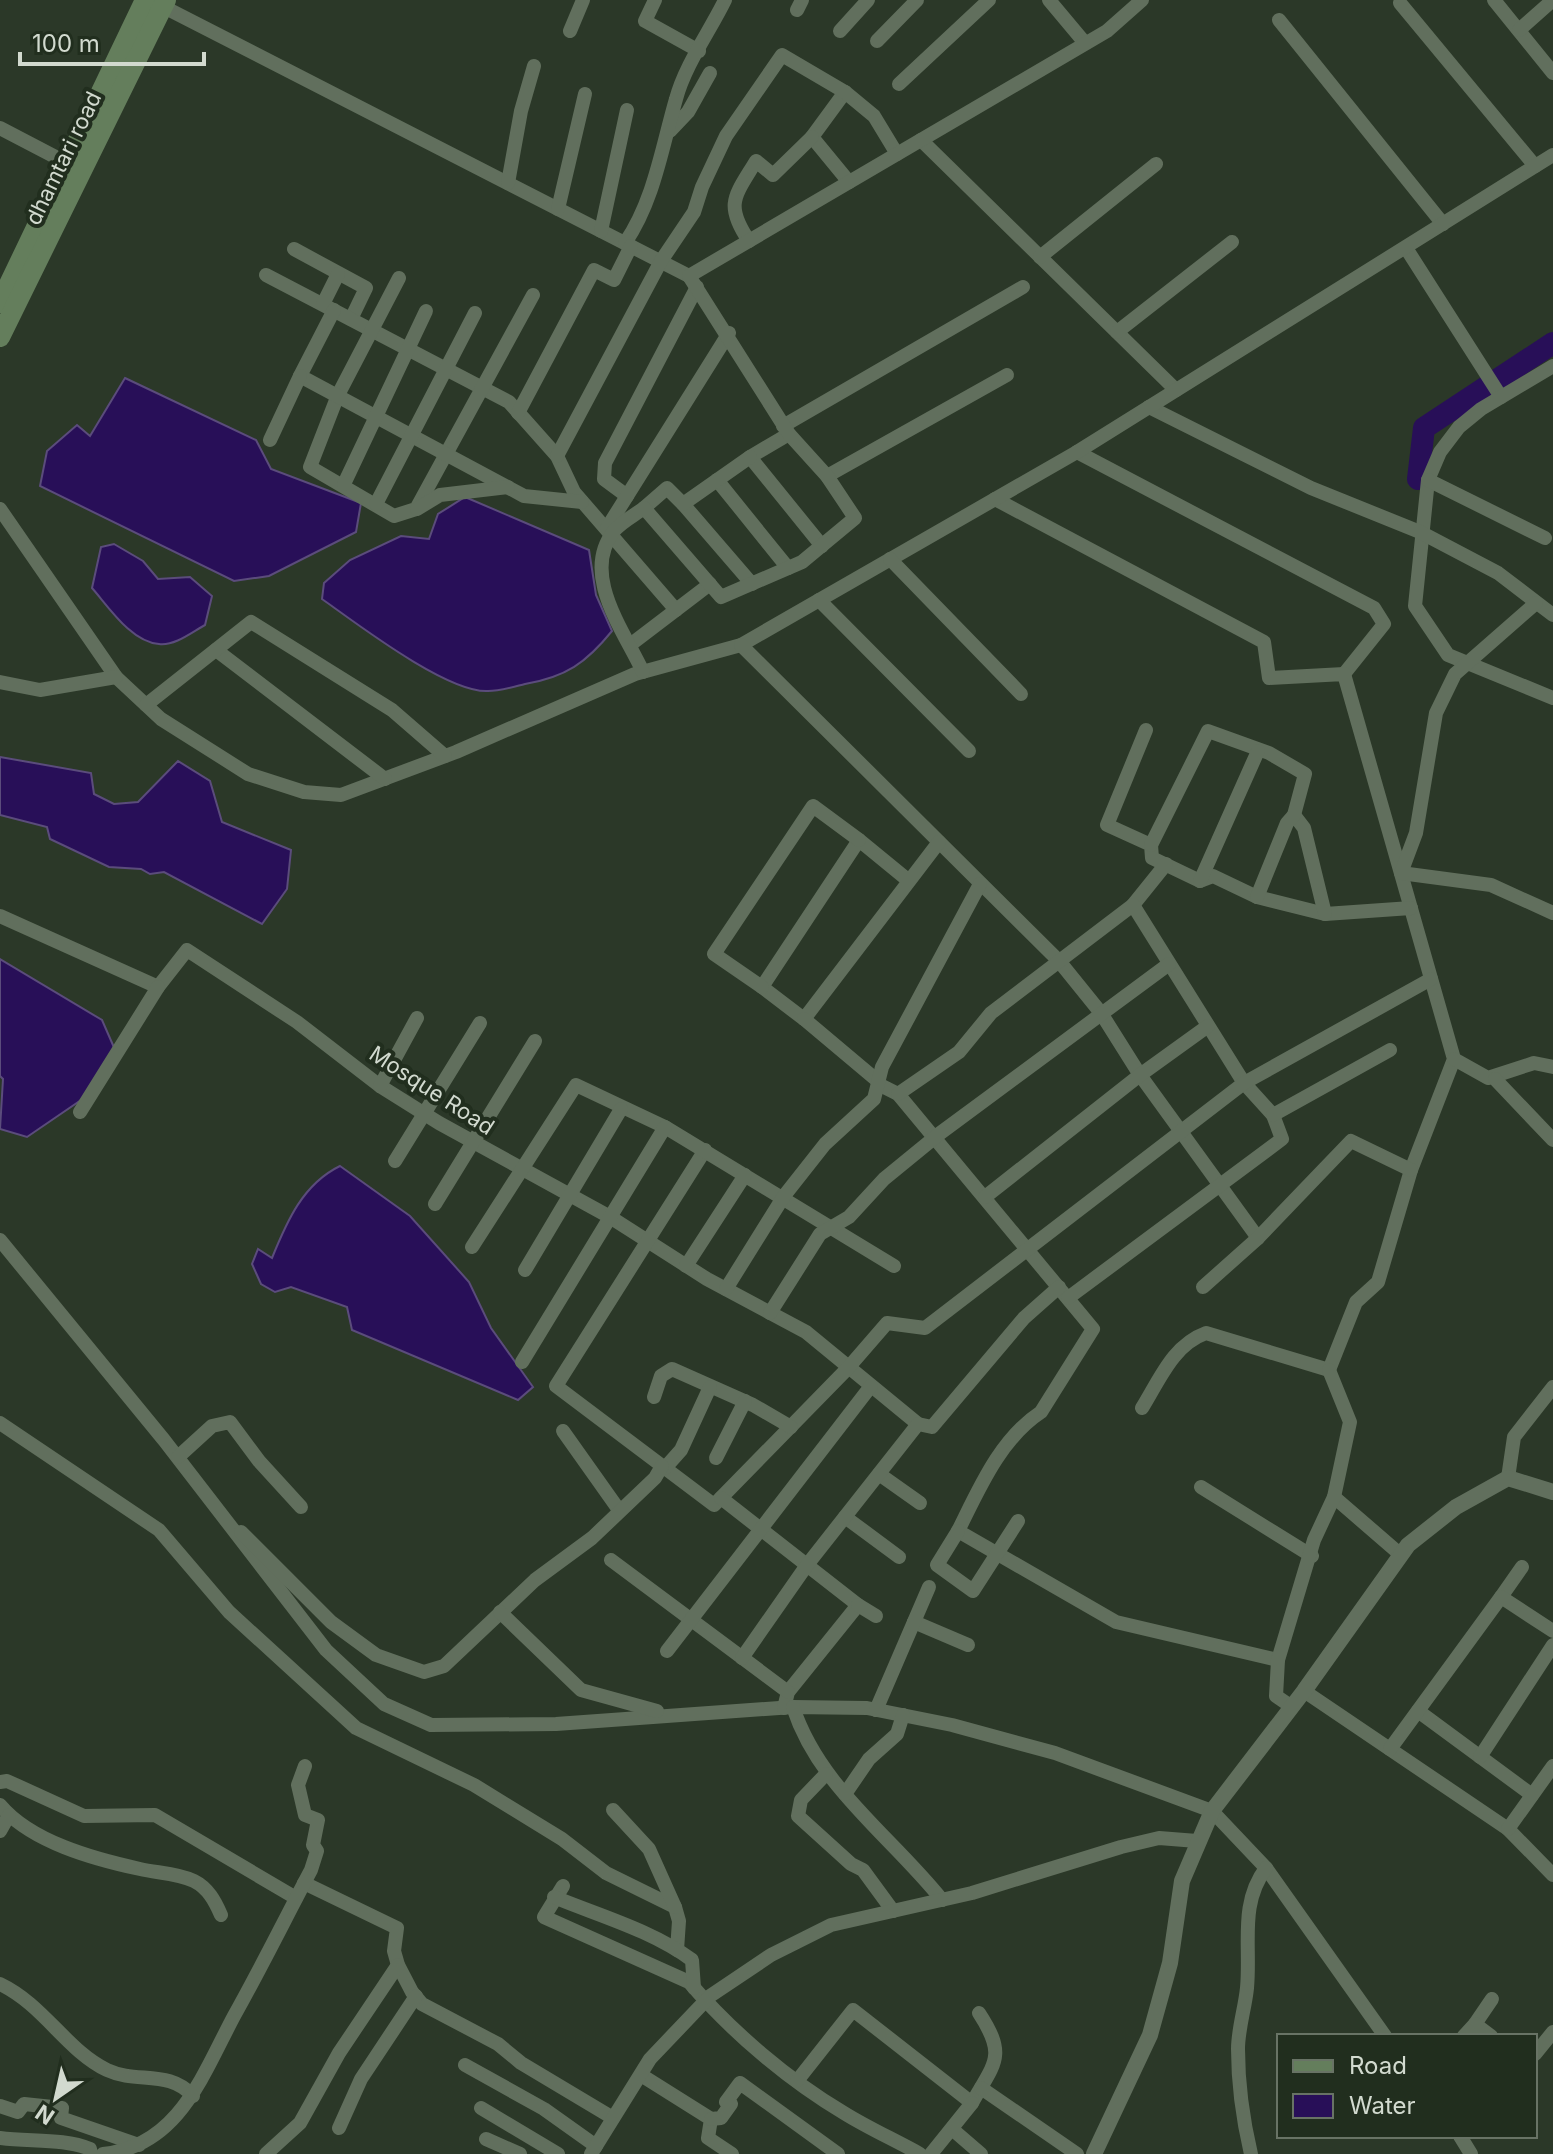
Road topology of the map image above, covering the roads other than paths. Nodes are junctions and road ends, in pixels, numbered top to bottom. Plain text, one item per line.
1 (583, 0) edge
2 (655, 0) edge
3 (725, 0) edge
4 (868, 0) edge
5 (917, 0) edge
6 (989, 0) edge
7 (1051, 0) edge
8 (1142, 0) edge
9 (1494, 0) edge
10 (1553, 0) edge
11 (156, 2) edge
12 (1400, 3) dead end
13 (1279, 20) dead end
14 (1519, 30) junction
15 (570, 31) dead end
16 (840, 31) dead end
17 (877, 41) dead end
18 (1085, 43) junction
19 (699, 51) junction
20 (534, 66) dead end
21 (710, 73) dead end
22 (1553, 73) edge
23 (899, 84) dead end
24 (845, 92) junction
25 (585, 94) dead end
26 (627, 110) dead end
27 (0, 128) edge
28 (670, 132) junction
29 (812, 137) junction
30 (921, 140) junction
31 (897, 154) junction
32 (1553, 155) edge
33 (67, 163) junction
34 (1156, 164) dead end
35 (1535, 166) junction
36 (849, 182) junction
37 (508, 183) junction
38 (558, 209) junction
39 (1443, 224) junction
40 (601, 231) junction
41 (749, 241) junction
42 (1232, 242) dead end
43 (628, 245) junction
44 (1406, 248) junction
45 (294, 249) dead end
46 (1040, 257) junction
47 (661, 261) junction
48 (338, 274) junction
49 (266, 275) dead end
50 (399, 278) dead end
51 (693, 282) junction
52 (1023, 287) dead end
53 (533, 295) dead end
54 (0, 301) edge
55 (328, 307) junction
56 (426, 311) dead end
57 (475, 313) dead end
58 (351, 319) junction
59 (372, 330) junction
60 (1117, 332) junction
61 (729, 333) junction
62 (0, 337) edge
63 (407, 348) junction
64 (1553, 366) edge
65 (446, 369) junction
66 (1007, 375) dead end
67 (300, 376) junction
68 (482, 388) junction
69 (1176, 390) junction
70 (338, 395) junction
71 (1501, 397) junction
72 (1149, 407) junction
73 (518, 413) junction
74 (375, 415) junction
75 (786, 430) junction
76 (411, 435) junction
77 (270, 440) dead end
78 (1077, 452) junction
79 (448, 455) junction
80 (557, 456) junction
81 (750, 457) junction
82 (827, 476) junction
83 (717, 480) junction
84 (1428, 480) junction
85 (344, 484) junction
86 (508, 487) junction
87 (627, 496) junction
88 (995, 499) junction
89 (582, 502) junction
90 (376, 504) junction
91 (683, 504) junction
92 (644, 508) junction
93 (0, 509) edge
94 (416, 509) junction
95 (609, 531) junction
96 (1420, 532) junction
97 (1545, 538) dead end
98 (822, 546) junction
99 (890, 559) junction
100 (788, 568) junction
101 (710, 584) junction
102 (752, 584) junction
103 (819, 600) junction
104 (1536, 603) junction
105 (676, 610) junction
106 (1553, 615) edge
107 (630, 645) junction
108 (741, 645) junction
109 (216, 650) junction
110 (1468, 662) junction
111 (643, 672) junction
112 (1344, 674) junction
113 (116, 677) junction
114 (0, 682) edge
115 (1021, 694) dead end
116 (1553, 698) edge
117 (146, 705) junction
118 (1146, 730) dead end
119 (969, 751) dead end
120 (1258, 751) junction
121 (445, 756) junction
122 (385, 779) junction
123 (1294, 815) junction
124 (859, 840) junction
125 (939, 842) junction
126 (1151, 845) junction
127 (1166, 864) junction
128 (1401, 873) junction
129 (909, 881) junction
130 (1200, 881) junction
131 (980, 884) junction
132 (1257, 897) junction
133 (1133, 905) junction
134 (1411, 908) junction
135 (1553, 913) edge
136 (1325, 914) junction
137 (0, 916) edge
138 (1059, 961) junction
139 (1169, 964) junction
140 (1431, 979) junction
141 (158, 987) junction
142 (762, 987) junction
143 (1101, 1013) junction
144 (417, 1018) dead end
145 (804, 1019) junction
146 (480, 1023) dead end
147 (1208, 1026) junction
148 (535, 1041) dead end
149 (1390, 1050) dead end
150 (1454, 1059) junction
151 (1553, 1067) edge
152 (1140, 1075) junction
153 (1495, 1079) junction
154 (878, 1083) junction
155 (1244, 1083) junction
156 (380, 1086) junction
157 (898, 1094) junction
158 (621, 1109) junction
159 (80, 1112) dead end
160 (424, 1113) junction
161 (1273, 1115) junction
162 (665, 1127) junction
163 (1182, 1130) junction
164 (934, 1137) junction
165 (1553, 1140) edge
166 (472, 1142) junction
167 (705, 1150) junction
168 (395, 1161) dead end
169 (521, 1170) junction
170 (1411, 1170) junction
171 (745, 1175) junction
172 (1222, 1183) junction
173 (570, 1196) junction
174 (784, 1196) junction
175 (985, 1197) junction
176 (435, 1204) dead end
177 (610, 1217) junction
178 (833, 1226) junction
179 (1258, 1238) junction
180 (0, 1240) edge
181 (649, 1242) junction
182 (472, 1247) dead end
183 (1028, 1248) junction
184 (686, 1266) junction
185 (894, 1266) dead end
186 (525, 1270) dead end
187 (1203, 1287) dead end
188 (726, 1289) junction
189 (1064, 1293) junction
190 (770, 1313) junction
191 (522, 1362) dead end
192 (848, 1368) junction
193 (1329, 1370) junction
194 (871, 1386) junction
195 (710, 1387) junction
196 (1553, 1387) edge
197 (654, 1397) dead end
198 (745, 1401) junction
199 (1142, 1408) dead end
200 (0, 1423) edge
201 (918, 1424) junction
202 (791, 1427) junction
203 (563, 1431) dead end
204 (178, 1457) junction
205 (716, 1458) dead end
206 (663, 1467) junction
207 (879, 1474) junction
208 (1508, 1478) junction
209 (1201, 1487) dead end
210 (1553, 1492) edge
211 (1334, 1497) junction
212 (721, 1498) junction
213 (920, 1503) dead end
214 (301, 1507) dead end
215 (619, 1510) junction
216 (845, 1517) junction
217 (225, 1519) junction
218 (1018, 1521) dead end
219 (762, 1530) junction
220 (958, 1531) junction
221 (996, 1553) junction
222 (1401, 1555) junction
223 (1312, 1556) junction
224 (899, 1557) dead end
225 (611, 1560) dead end
226 (807, 1565) junction
227 (1522, 1567) dead end
228 (929, 1587) dead end
229 (1501, 1597) junction
230 (858, 1605) junction
231 (500, 1612) junction
232 (876, 1616) dead end
233 (691, 1620) junction
234 (914, 1622) junction
235 (1553, 1631) edge
236 (968, 1645) dead end
237 (1553, 1645) edge
238 (667, 1651) dead end
239 (742, 1658) junction
240 (1278, 1660) junction
241 (1304, 1691) junction
242 (788, 1702) junction
243 (1292, 1707) junction
244 (876, 1710) junction
245 (1418, 1711) junction
246 (673, 1715) junction
247 (903, 1715) junction
248 (1390, 1749) junction
249 (1480, 1757) junction
250 (305, 1766) dead end
251 (1553, 1766) edge
252 (826, 1774) junction
253 (0, 1782) edge
254 (845, 1794) junction
255 (1532, 1795) junction
256 (5, 1810) edge
257 (613, 1810) dead end
258 (1212, 1811) junction
259 (1508, 1829) junction
260 (0, 1831) edge
261 (1197, 1841) junction
262 (1266, 1868) junction
263 (1553, 1875) edge
264 (304, 1883) junction
265 (296, 1898) junction
266 (942, 1900) junction
267 (675, 1907) junction
268 (893, 1911) junction
269 (221, 1915) dead end
270 (677, 1950) junction
271 (398, 1965) junction
272 (0, 1984) edge
273 (694, 1988) junction
274 (416, 1996) junction
275 (1492, 1999) dead end
276 (706, 2002) junction
277 (979, 2013) dead end
278 (1475, 2024) junction
279 (1553, 2032) edge
280 (1384, 2034) edge
281 (1466, 2034) edge
282 (1488, 2034) edge
283 (1537, 2052) edge
284 (465, 2065) dead end
285 (641, 2075) junction
286 (797, 2081) junction
287 (981, 2088) junction
288 (193, 2096) junction
289 (972, 2103) junction
290 (0, 2106) edge
291 (481, 2108) dead end
292 (613, 2118) junction
293 (711, 2119) junction
294 (339, 2128) dead end
295 (952, 2129) junction
296 (0, 2138) edge
297 (486, 2139) dead end
298 (139, 2149) edge
299 (594, 2150) edge
300 (91, 2154) edge
301 (103, 2154) edge
302 (266, 2154) edge
303 (520, 2154) edge
304 (558, 2154) edge
305 (732, 2154) edge
306 (838, 2154) edge
307 (920, 2154) edge
308 (931, 2154) edge
309 (981, 2154) edge
310 (1077, 2154) edge
311 (1094, 2154) edge
312 (1251, 2154) edge

1 - 15 street
2 - 19 street
3 - 19 street
4 - 16 street
5 - 17 street
6 - 23 street
7 - 18 street
8 - 18 street
9 - 14 street
10 - 14 street
11 - 33 main road
11 - 37 street
11 - 62 main road, dhamtari road
12 - 35 street
13 - 39 street
14 - 22 street
18 - 30 street
19 - 28 street
20 - 37 street
21 - 28 street
24 - 29 street
24 - 31 street
24 - 47 street
25 - 38 street
26 - 40 street
27 - 33 street
28 - 43 street
29 - 36 street
29 - 41 street
30 - 31 street
30 - 46 street
31 - 36 street
32 - 35 street
33 - 54 main road
34 - 46 street
35 - 39 street
36 - 41 street
37 - 38 street
38 - 40 street
39 - 44 street
40 - 43 street
41 - 51 street
42 - 60 street
43 - 47 street
43 - 73 street
44 - 69 street
44 - 71 street
45 - 48 street
46 - 60 street
47 - 51 street
47 - 80 street
48 - 55 street
48 - 58 street
49 - 55 street
50 - 59 street
51 - 61 street
51 - 87 street
52 - 75 street
53 - 68 street
55 - 58 street
55 - 67 street
56 - 63 street
57 - 65 street
58 - 59 street
59 - 63 street
59 - 70 street
60 - 69 street
61 - 75 street
61 - 87 street
63 - 65 street
63 - 74 street
64 - 71 street
65 - 68 street
65 - 76 street
66 - 82 street
67 - 70 street
67 - 77 street
68 - 73 street
68 - 79 street
69 - 72 street
70 - 74 street
70 - 85 street
71 - 84 street
72 - 78 street
72 - 96 street
73 - 80 street
74 - 76 street
74 - 85 street
75 - 81 street
75 - 82 street
76 - 79 street
76 - 90 street
78 - 88 street
78 - 112 street
79 - 86 street
79 - 94 street
80 - 89 street
81 - 83 street
81 - 98 street
82 - 98 street
83 - 91 street
83 - 100 street
84 - 96 street
84 - 97 street
85 - 90 street
86 - 89 street
86 - 94 street
87 - 95 street
88 - 99 street
88 - 112 street
89 - 95 street
90 - 94 street
91 - 92 street
91 - 102 street
92 - 95 street
92 - 101 street
93 - 113 street
95 - 105 street
95 - 107 street
96 - 104 street
96 - 110 street
98 - 100 street
99 - 103 street
99 - 115 street
100 - 102 street
101 - 102 street
101 - 105 street
103 - 108 street
103 - 119 street
104 - 106 street
104 - 110 street
105 - 107 street
107 - 111 street
108 - 111 street
108 - 125 street
109 - 117 street
109 - 121 street
109 - 122 street
110 - 116 street
110 - 128 street
111 - 121 street
112 - 128 street
113 - 114 street
113 - 117 street
117 - 122 street
118 - 126 street
120 - 123 street
120 - 126 street
120 - 130 street
121 - 122 street
123 - 132 street
123 - 136 street
124 - 129 street
124 - 142 street
124 - 142 street
125 - 129 street
125 - 131 street
126 - 127 street
127 - 130 street
127 - 133 street
128 - 134 street
128 - 135 street
129 - 145 street
130 - 132 street
131 - 138 street
131 - 154 street
132 - 136 street
133 - 138 street
133 - 139 street
134 - 136 street
134 - 140 street
137 - 141 street
138 - 143 street
138 - 157 street
139 - 143 street
139 - 147 street
140 - 150 street
140 - 155 street
141 - 156 street, Mosque Road
141 - 159 street
142 - 145 street
143 - 152 street
143 - 164 street
144 - 156 street
145 - 154 street
146 - 160 street
147 - 152 street
147 - 155 street
148 - 166 street
149 - 161 street
150 - 153 street
150 - 170 street
151 - 153 street
152 - 163 street
152 - 175 street
153 - 165 street
154 - 157 street
154 - 174 street
155 - 161 street
155 - 163 street
156 - 160 street, Mosque Road
157 - 164 street
158 - 162 street
158 - 169 street
158 - 173 street
160 - 166 street, Mosque Road
160 - 168 street
161 - 172 street
162 - 167 street
162 - 177 street
163 - 172 street
163 - 183 street
164 - 175 street
164 - 178 street
166 - 169 street, Mosque Road
166 - 176 street
167 - 171 street
167 - 181 street
169 - 173 street, Mosque Road
169 - 182 street
170 - 179 street
170 - 193 street
171 - 174 street
171 - 184 street
172 - 179 street
172 - 189 street
173 - 177 street, Mosque Road
173 - 186 street
174 - 178 street
174 - 188 street
175 - 183 street
177 - 181 street, Mosque Road
177 - 191 street
178 - 185 street
178 - 190 street
179 - 187 street
180 - 204 street
181 - 184 street, Mosque Road
181 - 206 street
183 - 189 street
183 - 192 street
184 - 188 street, Mosque Road
188 - 190 street, Mosque Road
189 - 201 street
189 - 220 street
190 - 192 street, Mosque Road
192 - 194 street, Mosque Road
192 - 202 street
193 - 199 street
193 - 211 street
194 - 201 street, Mosque Road
194 - 219 street
195 - 197 street
195 - 198 street
195 - 206 street
196 - 208 street
198 - 202 street
198 - 205 street
200 - 267 street
201 - 207 street
202 - 212 street
203 - 215 street
204 - 214 street
204 - 217 street
206 - 212 street
206 - 215 street
207 - 213 street
207 - 216 street
208 - 210 street
208 - 222 street
209 - 223 street
211 - 222 street
211 - 223 street
212 - 219 street
215 - 231 street
216 - 224 street
216 - 226 street
217 - 231 street
217 - 246 street
218 - 221 street
219 - 226 street
219 - 233 street
220 - 221 street
220 - 221 street
221 - 240 street
222 - 241 street
223 - 240 street
225 - 233 street
226 - 230 street
226 - 239 street
227 - 229 street
228 - 234 street
229 - 235 street
229 - 245 street
230 - 232 street
230 - 242 street
231 - 246 street
233 - 238 street
233 - 239 street
234 - 236 street
234 - 244 street
237 - 249 street
239 - 242 street
240 - 243 street
241 - 243 street
241 - 248 street
242 - 244 street
242 - 246 street
242 - 252 street
243 - 258 street
244 - 247 street
245 - 248 street
245 - 249 street
247 - 254 street
247 - 258 street
248 - 259 street
249 - 255 street
250 - 264 street
251 - 255 street
252 - 254 street
252 - 268 street
253 - 265 street
254 - 266 street
255 - 259 street
256 - 260 street
256 - 269 street
257 - 267 street
258 - 261 street
258 - 262 street
259 - 263 street
261 - 266 street
261 - 311 street
262 - 280 street
262 - 312 street
264 - 265 street
264 - 271 street
265 - 288 street
266 - 268 street
267 - 270 street
268 - 276 street
270 - 273 street
270 - 273 street
271 - 274 street
271 - 302 street
272 - 288 street
273 - 276 street
274 - 292 street
274 - 294 street
275 - 278 street
276 - 285 street
276 - 286 street
277 - 287 street
278 - 281 street
278 - 282 street
279 - 283 street
284 - 299 street
285 - 292 street
285 - 293 street
286 - 289 street
286 - 307 street
287 - 289 street
287 - 310 street
288 - 298 street
289 - 295 street
290 - 298 street
291 - 304 street
292 - 299 street
293 - 305 street
293 - 306 street
295 - 308 street
295 - 309 street
296 - 300 street
297 - 303 street
298 - 301 street

